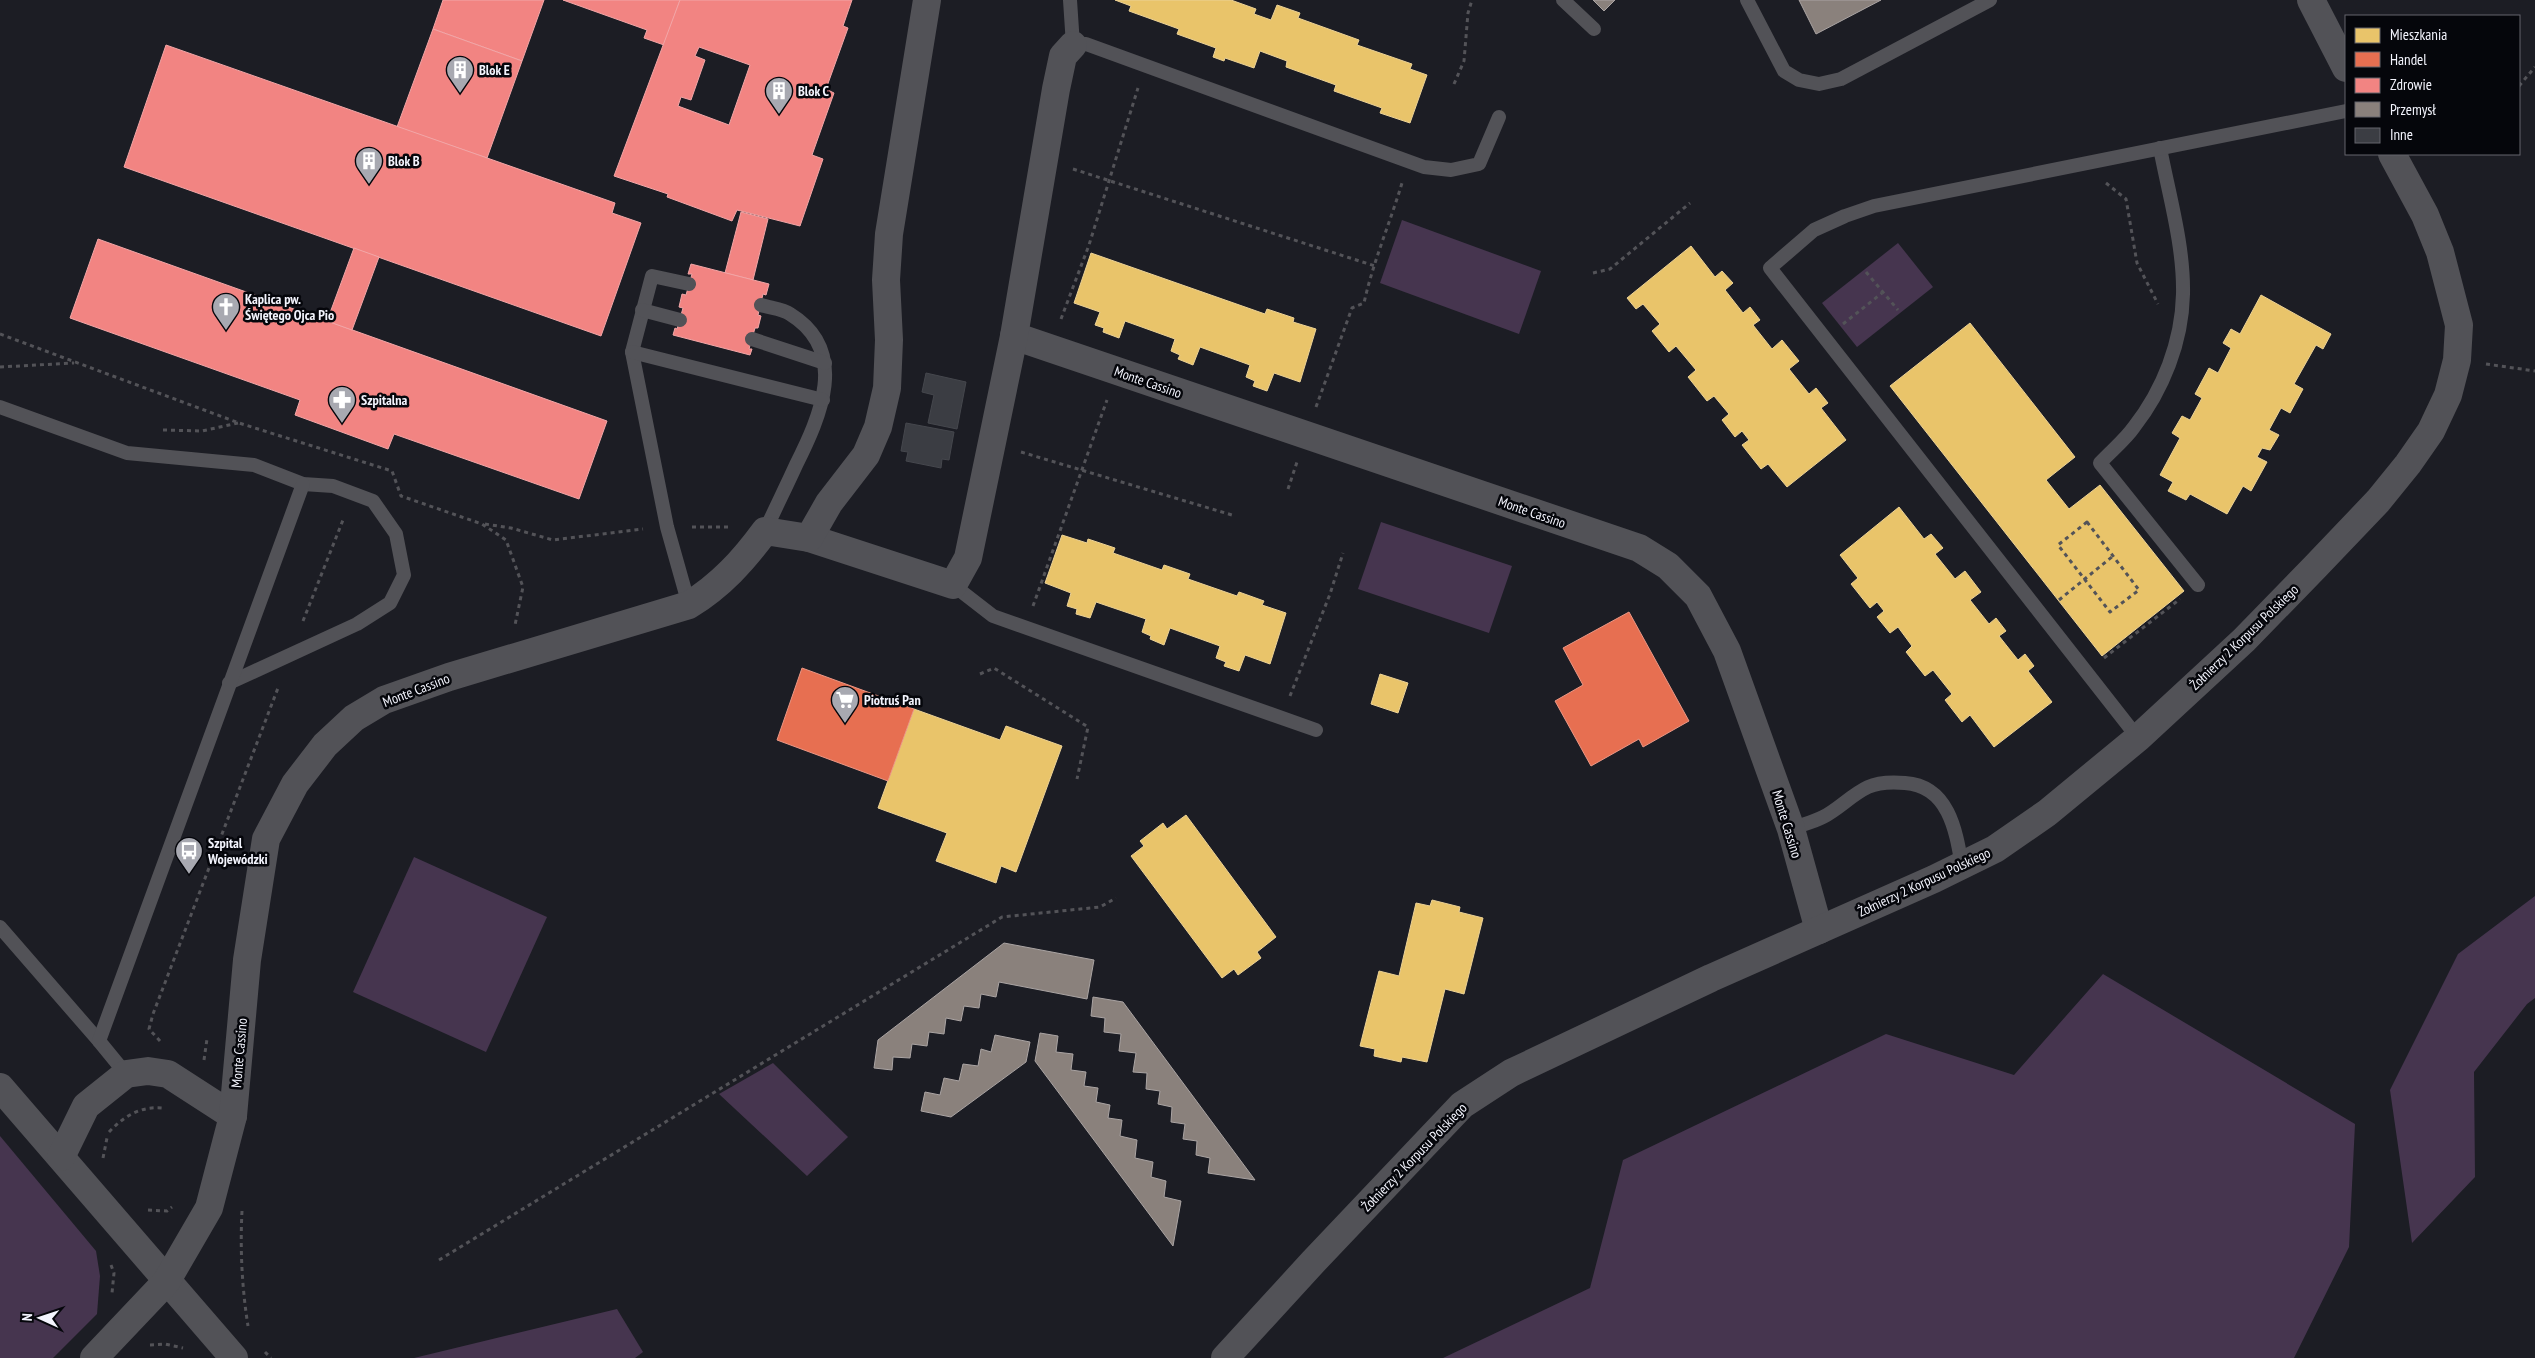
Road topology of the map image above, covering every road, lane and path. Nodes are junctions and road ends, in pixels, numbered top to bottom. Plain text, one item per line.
1 (927, 0) edge
2 (1070, 0) edge
3 (1472, 0) edge
4 (1563, 0) edge
5 (1747, 0) edge
6 (1990, 0) edge
7 (2311, 0) edge
8 (1594, 29) dead end
9 (1073, 45) junction
10 (1145, 66) junction
11 (2345, 66) edge
12 (2535, 67) edge
13 (1454, 84) dead end
14 (2520, 85) edge
15 (2345, 112) edge
16 (1499, 117) dead end
17 (2160, 148) junction
18 (2393, 155) edge
19 (1044, 159) junction
20 (1109, 181) junction
21 (2104, 182) dead end
22 (1400, 191) dead end
23 (1690, 203) dead end
24 (1374, 266) junction
25 (1866, 272) dead end
26 (1592, 273) dead end
27 (689, 284) dead end
28 (1882, 293) junction
29 (761, 305) dead end
30 (642, 310) junction
31 (1898, 310) dead end
32 (2162, 312) dead end
33 (680, 320) dead end
34 (1837, 329) dead end
35 (1014, 336) junction
36 (752, 339) dead end
37 (1050, 349) junction
38 (632, 352) junction
39 (2457, 360) junction
40 (78, 363) dead end
41 (825, 363) junction
42 (0, 367) edge
43 (2535, 371) edge
44 (823, 400) junction
45 (0, 407) edge
46 (1101, 418) dead end
47 (239, 423) dead end
48 (154, 430) dead end
49 (1306, 436) junction
50 (992, 443) junction
51 (1296, 464) dead end
52 (1081, 470) junction
53 (302, 484) junction
54 (1288, 489) dead end
55 (1232, 515) dead end
56 (342, 520) dead end
57 (482, 524) dead end
58 (667, 527) junction
59 (765, 531) junction
60 (809, 538) junction
61 (1343, 553) dead end
62 (2113, 556) junction
63 (2084, 579) junction
64 (953, 585) junction
65 (2198, 585) joint
66 (2054, 604) dead end
67 (690, 605) junction
68 (1025, 628) junction
69 (290, 655) junction
70 (2100, 662) dead end
71 (980, 674) dead end
72 (229, 684) junction
73 (1281, 718) junction
74 (1316, 730) dead end
75 (2138, 738) junction
76 (1077, 779) dead end
77 (1791, 829) junction
78 (1962, 866) junction
79 (1116, 898) dead end
80 (0, 927) edge
81 (1818, 930) junction
82 (207, 1033) dead end
83 (99, 1041) junction
84 (162, 1042) dead end
85 (126, 1074) junction
86 (0, 1087) edge
87 (196, 1092) junction
88 (169, 1109) dead end
89 (233, 1116) junction
90 (61, 1157) junction
91 (103, 1163) dead end
92 (243, 1204) dead end
93 (174, 1206) dead end
94 (114, 1219) junction
95 (439, 1260) dead end
96 (166, 1282) junction
97 (250, 1335) dead end
98 (109, 1342) edge
99 (260, 1346) dead end
100 (188, 1349) dead end
101 (234, 1358) edge
102 (271, 1358) edge
103 (1225, 1358) edge

1 - 60 street
2 - 9 lane
3 - 13 path
4 - 8 lane
5 - 6 lane
7 - 11 street
9 - 10 lane
9 - 19 street
10 - 16 lane
10 - 20 path
12 - 14 path
15 - 17 lane
17 - 65 lane
17 - 75 lane
18 - 39 street, Żołnierzy 2 Korpusu Polskiego
19 - 20 path
19 - 35 street
20 - 24 path
20 - 37 path
21 - 32 path
22 - 24 path
23 - 26 path
24 - 49 path
25 - 28 path
27 - 30 lane
28 - 31 path
28 - 34 path
29 - 41 lane
30 - 33 lane
30 - 38 lane
35 - 37 street, Monte Cassino
35 - 50 street
36 - 41 lane
37 - 49 street, Monte Cassino
38 - 44 lane
38 - 58 lane
39 - 43 path
39 - 75 street, Żołnierzy 2 Korpusu Polskiego
40 - 42 path
41 - 44 lane
44 - 59 lane
45 - 53 lane
46 - 52 path
47 - 48 path
49 - 77 street, Monte Cassino
50 - 52 path
50 - 64 street
51 - 54 path
52 - 55 path
52 - 68 path
53 - 69 lane
53 - 72 lane
56 - 69 path
57 - 58 path
58 - 59 path
58 - 67 lane
59 - 60 street
59 - 67 street, Monte Cassino
60 - 64 street
61 - 73 path
62 - 63 path
62 - 63 path
62 - 63 path
63 - 66 path
64 - 68 lane
65 - 70 path
67 - 89 street, Monte Cassino
68 - 73 lane
69 - 72 lane
69 - 84 path
71 - 76 path
72 - 83 lane
73 - 74 lane
75 - 78 street, Żołnierzy 2 Korpusu Polskiego
77 - 78 lane
77 - 81 street, Monte Cassino
78 - 81 street, Żołnierzy 2 Korpusu Polskiego
79 - 95 path
80 - 83 lane
81 - 103 street, Żołnierzy 2 Korpusu Polskiego
82 - 87 path
83 - 85 lane
85 - 87 street
85 - 90 street
86 - 90 street
87 - 89 street
88 - 91 path
89 - 96 street, Monte Cassino
90 - 94 street
92 - 97 path
93 - 94 path
94 - 96 street
94 - 98 path
96 - 98 street, Monte Cassino
96 - 101 street
98 - 100 path
99 - 102 path

